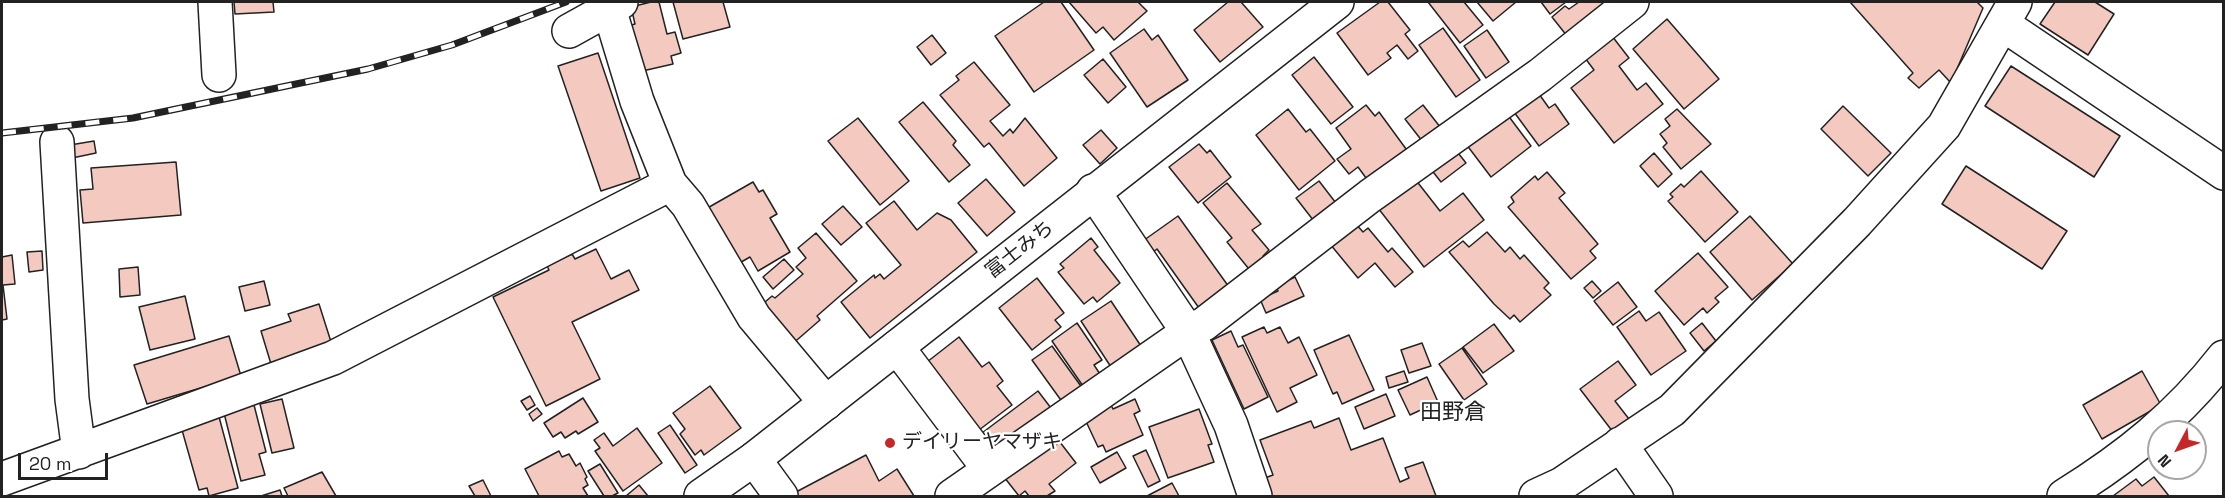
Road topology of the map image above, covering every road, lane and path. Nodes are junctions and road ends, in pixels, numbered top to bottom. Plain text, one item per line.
1 (215, 2) edge
2 (1337, 2) edge
3 (1632, 2) edge
4 (612, 4) edge
5 (2010, 13) edge
6 (569, 31) dead end
7 (219, 75) dead end
8 (57, 142) dead end
9 (2223, 173) edge
10 (670, 184) junction
11 (1094, 191) junction
12 (1188, 332) junction
13 (897, 347) junction
14 (2223, 357) edge
15 (826, 403) junction
16 (1620, 444) junction
17 (79, 452) junction
18 (754, 459) junction
19 (989, 469) junction
20 (2, 479) edge
21 (701, 496) edge
22 (781, 496) edge
23 (952, 496) edge
24 (1255, 496) edge
25 (1536, 496) edge
26 (1656, 496) edge
27 (2064, 496) edge

1 - 7 main road
2 - 11 main road, 富士みち
3 - 12 main road
4 - 6 main road
4 - 10 main road
5 - 9 main road
5 - 16 main road
8 - 17 main road
10 - 15 main road
10 - 17 main road
11 - 12 main road
11 - 13 main road, 富士みち
12 - 19 main road
12 - 24 main road
13 - 15 main road, 富士みち
13 - 19 main road
14 - 27 main road
15 - 18 main road, 富士みち
16 - 25 main road
16 - 26 main road
17 - 20 main road
18 - 21 main road, 富士みち
18 - 22 main road
19 - 23 main road

